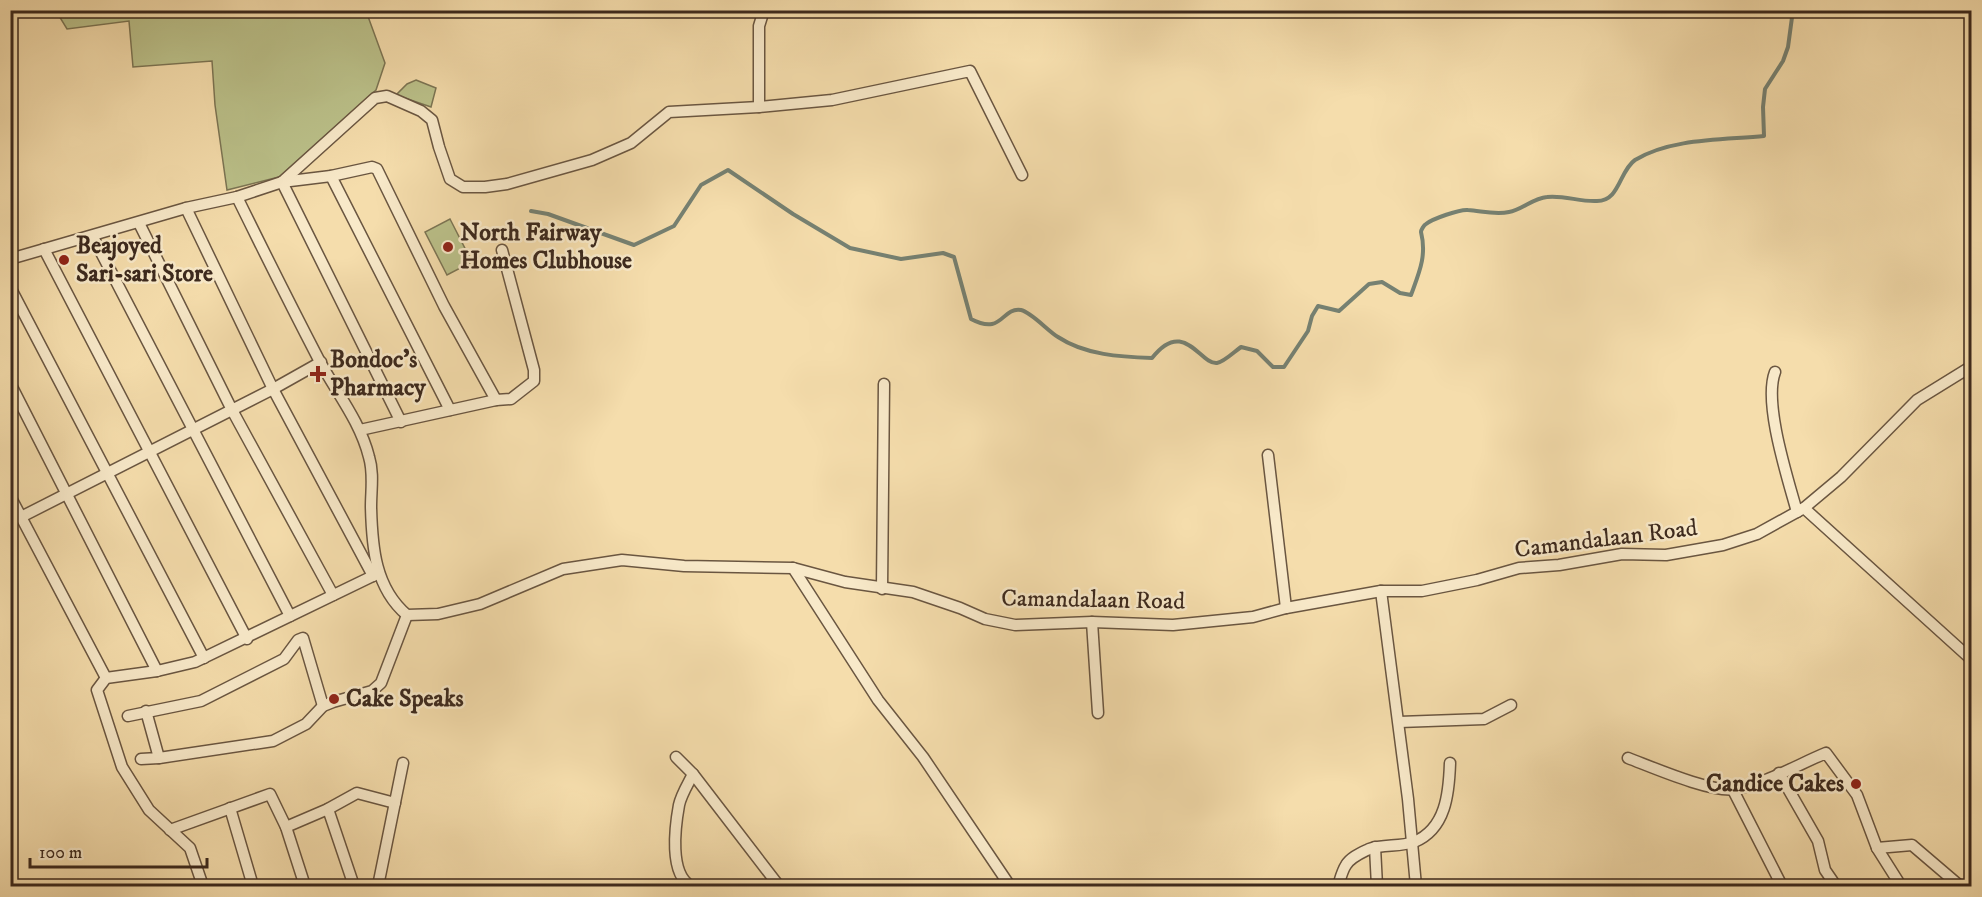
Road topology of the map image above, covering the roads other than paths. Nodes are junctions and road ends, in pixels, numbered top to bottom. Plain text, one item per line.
1 (764, 10) edge
2 (759, 107) junction
3 (331, 176) junction
4 (1022, 176) dead end
5 (282, 182) junction
6 (237, 197) junction
7 (186, 208) junction
8 (139, 223) junction
9 (93, 237) junction
10 (44, 249) junction
11 (502, 250) dead end
12 (10, 259) edge
13 (10, 287) edge
14 (321, 362) junction
15 (1971, 366) edge
16 (1775, 372) dead end
17 (10, 383) edge
18 (884, 384) dead end
19 (273, 389) junction
20 (496, 400) junction
21 (232, 410) junction
22 (450, 410) junction
23 (401, 422) junction
24 (193, 429) junction
25 (360, 430) junction
26 (150, 452) junction
27 (1268, 455) dead end
28 (108, 472) junction
29 (66, 494) junction
30 (10, 496) edge
31 (1801, 510) junction
32 (21, 516) junction
33 (793, 568) junction
34 (376, 575) junction
35 (882, 588) junction
36 (1381, 591) junction
37 (333, 595) junction
38 (1286, 608) junction
39 (407, 615) junction
40 (290, 616) junction
41 (1092, 622) junction
42 (246, 639) junction
43 (204, 658) junction
44 (1971, 660) edge
45 (157, 671) junction
46 (106, 678) junction
47 (1511, 705) dead end
48 (323, 706) junction
49 (146, 711) junction
50 (1098, 713) dead end
51 (128, 716) dead end
52 (1399, 722) junction
53 (676, 757) dead end
54 (159, 758) junction
55 (1628, 758) dead end
56 (141, 759) dead end
57 (1450, 763) dead end
58 (403, 764) dead end
59 (1779, 773) junction
60 (693, 774) junction
61 (1733, 790) junction
62 (394, 803) junction
63 (230, 808) junction
64 (328, 809) junction
65 (286, 827) junction
66 (170, 830) junction
67 (1413, 842) junction
68 (1375, 847) junction
69 (1877, 848) junction
70 (202, 886) edge
71 (253, 886) edge
72 (305, 886) edge
73 (354, 886) edge
74 (378, 886) edge
75 (691, 886) edge
76 (779, 886) edge
77 (1010, 886) edge
78 (1338, 886) edge
79 (1377, 886) edge
80 (1416, 886) edge
81 (1782, 886) edge
82 (1836, 886) edge
83 (1901, 886) edge
84 (1960, 886) edge

1 - 2 street
2 - 4 street
2 - 5 street
3 - 5 street
3 - 20 street
3 - 22 street
5 - 6 street
5 - 23 street
6 - 7 street
6 - 14 street
7 - 8 street
7 - 19 street
8 - 9 street
8 - 21 street
9 - 10 street
9 - 24 street
10 - 12 street
10 - 26 street
11 - 20 street
13 - 28 street
14 - 19 street
14 - 25 street
15 - 31 street, Camandalaan Road
16 - 31 street
17 - 29 street
18 - 35 street
19 - 21 street
19 - 34 street
20 - 22 street
21 - 24 street
21 - 37 street
22 - 23 street
23 - 25 street
24 - 26 street
24 - 40 street
25 - 34 street
26 - 28 street
26 - 42 street
27 - 38 street
28 - 29 street
28 - 43 street
29 - 32 street
29 - 45 street
30 - 32 street
31 - 36 street, Camandalaan Road
31 - 44 street
32 - 46 street
33 - 35 street, Camandalaan Road
33 - 39 street, Camandalaan Road
33 - 77 street
34 - 37 street
34 - 39 street
35 - 41 street, Camandalaan Road
36 - 38 street, Camandalaan Road
36 - 52 street
37 - 40 street
38 - 41 street, Camandalaan Road
39 - 48 street
40 - 42 street
41 - 50 street
42 - 43 street
43 - 45 street
45 - 46 street
46 - 66 street
47 - 52 street
48 - 49 street
48 - 54 street
49 - 51 street
49 - 54 street
52 - 67 street
53 - 60 street
54 - 56 street
55 - 61 street
57 - 67 street
58 - 62 street
59 - 61 street
59 - 69 street
59 - 82 street
60 - 75 street
60 - 76 street
61 - 81 street
62 - 64 street
62 - 74 street
63 - 65 street
63 - 66 street
63 - 71 street
64 - 65 street
64 - 73 street
65 - 72 street
66 - 70 street
67 - 68 street
67 - 80 street
68 - 78 street
68 - 79 street
69 - 83 street
69 - 84 street

